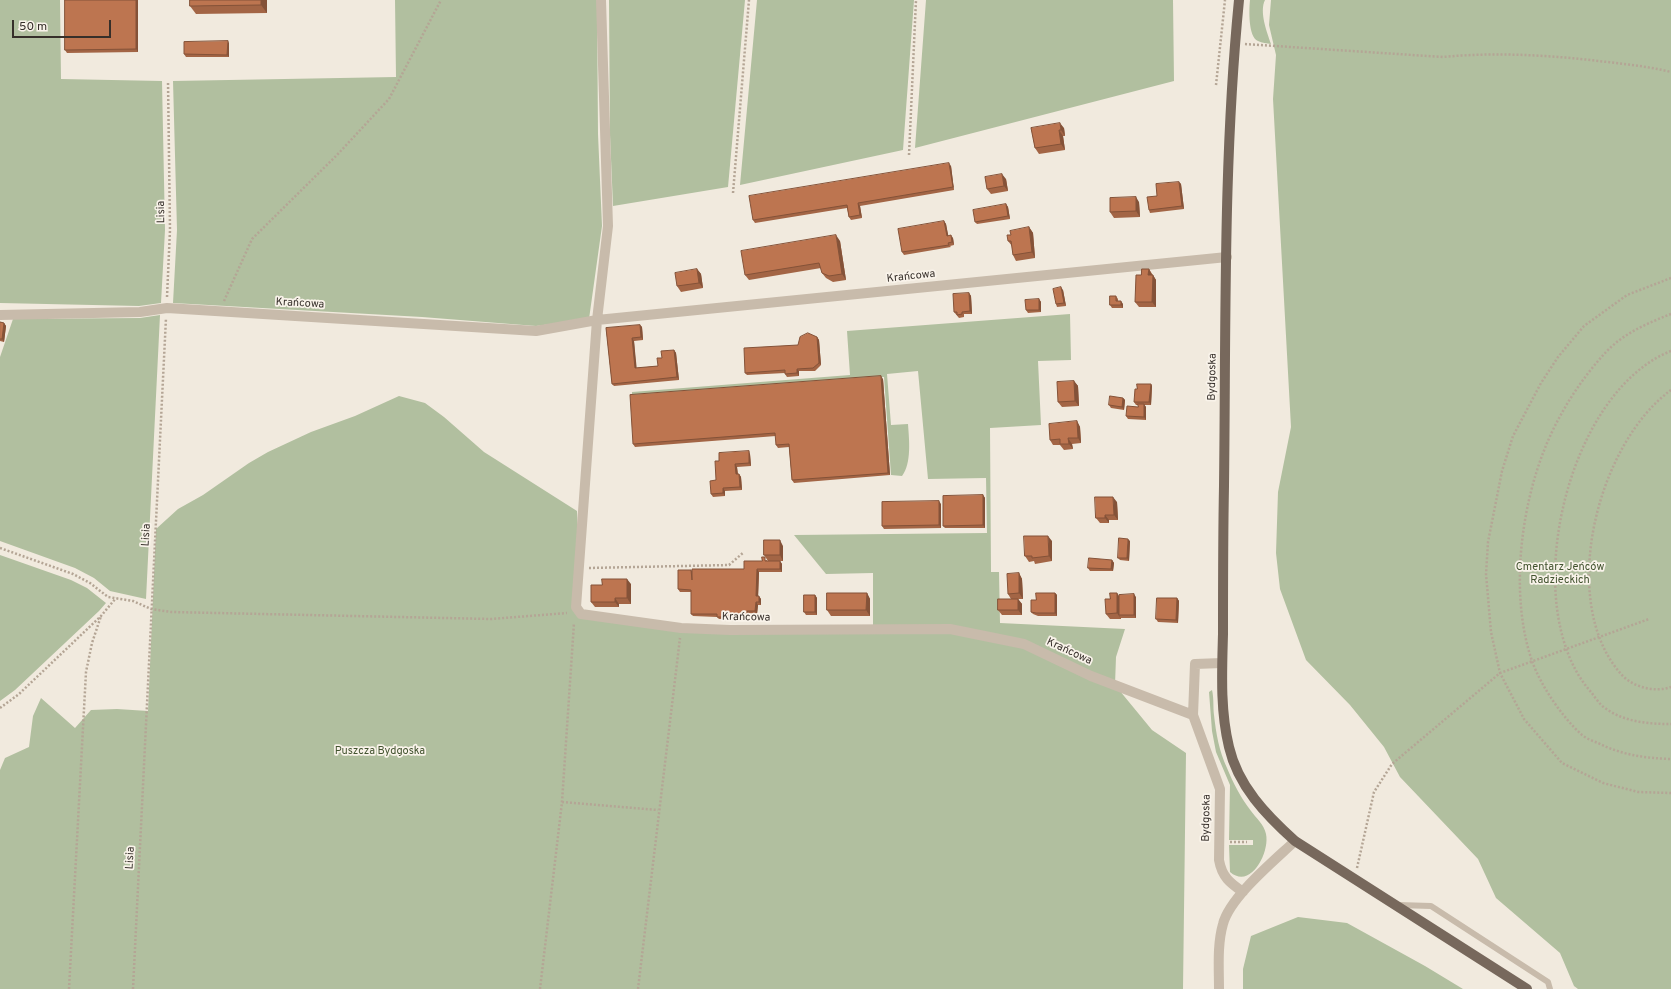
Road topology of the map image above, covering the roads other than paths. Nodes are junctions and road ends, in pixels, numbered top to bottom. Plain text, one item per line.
1 (601, 0) edge
2 (1239, 0) edge
3 (1227, 257) junction
4 (0, 315) edge
5 (598, 320) junction
6 (1222, 663) junction
7 (1193, 715) junction
8 (1295, 841) junction
9 (1243, 892) junction
10 (1396, 905) junction
11 (1218, 989) edge
12 (1527, 989) edge
13 (1550, 989) edge

1 - 5 street
2 - 3 main road, Bydgoska
3 - 5 street, Krańcowa
3 - 6 main road, Bydgoska
4 - 5 street, Krańcowa
5 - 7 street, Krańcowa
6 - 7 street
6 - 8 main road, Bydgoska
7 - 9 street, Bydgoska
8 - 9 street
8 - 10 main road, Bydgoska
9 - 11 street
10 - 12 main road, Bydgoska
10 - 13 lane

